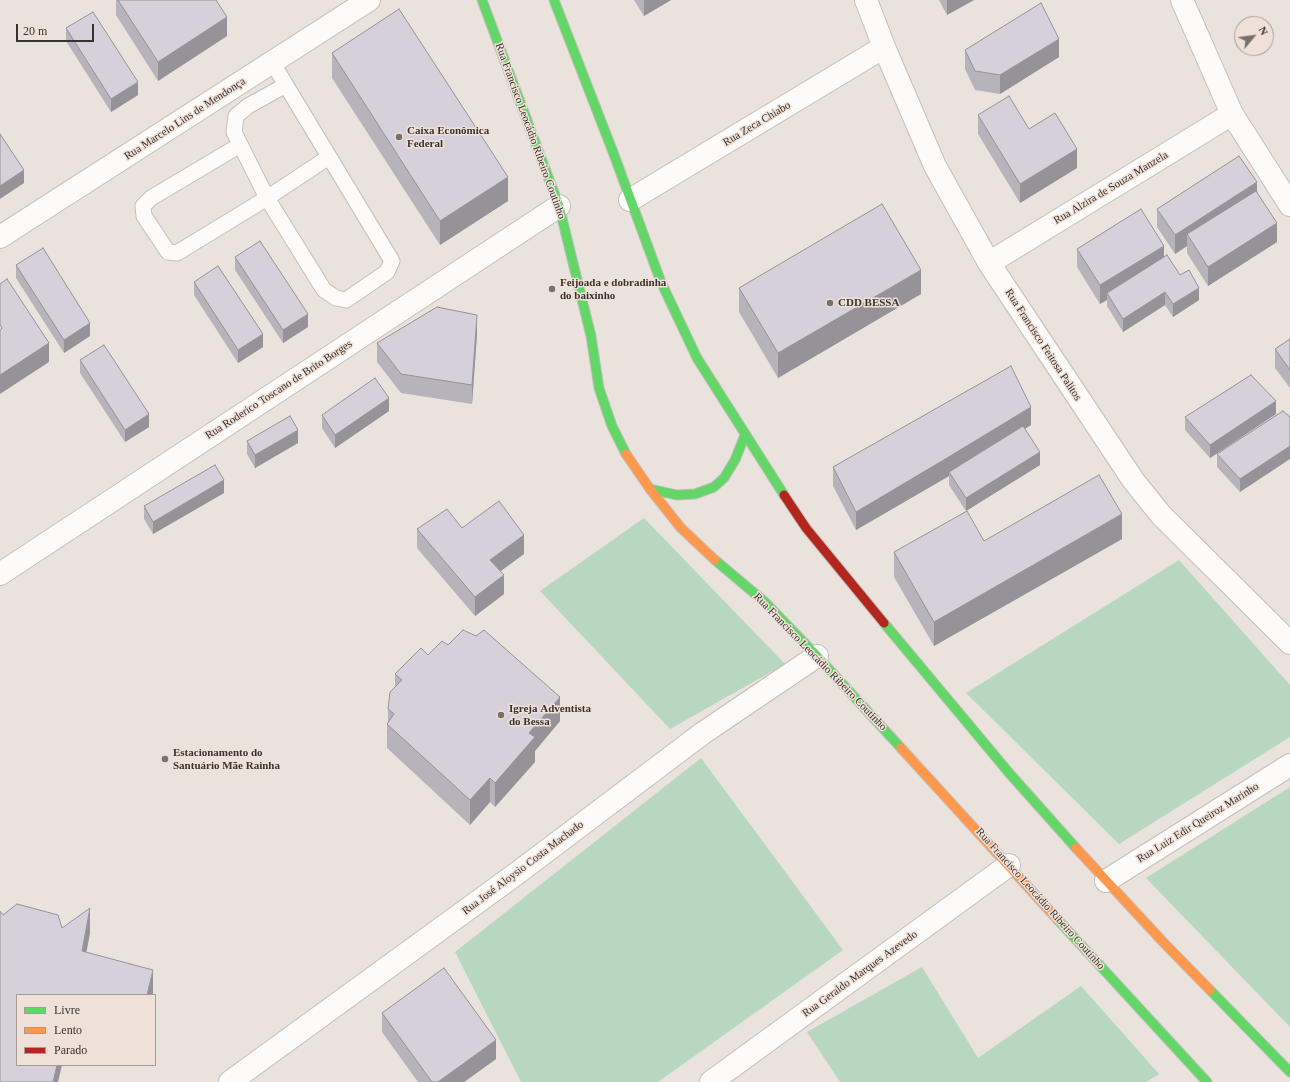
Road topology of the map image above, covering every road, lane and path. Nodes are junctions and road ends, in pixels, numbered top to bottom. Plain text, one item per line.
1 (369, 0) edge
2 (482, 0) edge
3 (554, 0) edge
4 (866, 0) edge
5 (1182, 0) edge
6 (884, 47) junction
7 (272, 62) junction
8 (286, 86) junction
9 (1232, 114) junction
10 (240, 145) junction
11 (329, 157) junction
12 (267, 198) junction
13 (630, 200) junction
14 (1290, 205) edge
15 (559, 206) junction
16 (0, 237) edge
17 (989, 263) junction
18 (744, 435) junction
19 (650, 489) junction
20 (0, 574) edge
21 (1290, 643) edge
22 (817, 656) junction
23 (1290, 765) edge
24 (1009, 865) junction
25 (1106, 881) junction
26 (1290, 1072) edge
27 (1203, 1081) edge
28 (230, 1082) edge
29 (711, 1082) edge

1 - 7 street, Rua Marcelo Lins de Mendonça
2 - 15 main road, Rua Francisco Leocádio Ribeiro Coutinho
3 - 13 main road
4 - 6 street, Rua Francisco Feitosa Palitos
5 - 9 street
6 - 13 street, Rua Zeca Chiabo
6 - 17 street, Rua Francisco Feitosa Palitos
7 - 8 lane
7 - 16 street, Rua Marcelo Lins de Mendonça
8 - 10 lane
8 - 11 lane
9 - 14 street
9 - 17 street, Rua Alzira de Souza Manzela
10 - 12 lane
10 - 12 lane
11 - 12 lane
11 - 12 lane
13 - 18 main road
15 - 19 main road, Rua Francisco Leocádio Ribeiro Coutinho
15 - 20 street, Rua Roderico Toscano de Brito Borges
17 - 21 street, Rua Francisco Feitosa Palitos
18 - 19 main road
18 - 25 main road
19 - 22 main road, Rua Francisco Leocádio Ribeiro Coutinho
22 - 24 main road, Rua Francisco Leocádio Ribeiro Coutinho
22 - 28 street, Rua José Aloysio Costa Machado
23 - 25 street, Rua Luiz Edir Queiroz Marinho
24 - 27 main road, Rua Francisco Leocádio Ribeiro Coutinho
24 - 29 street, Rua Geraldo Marques Azevedo
25 - 26 main road

